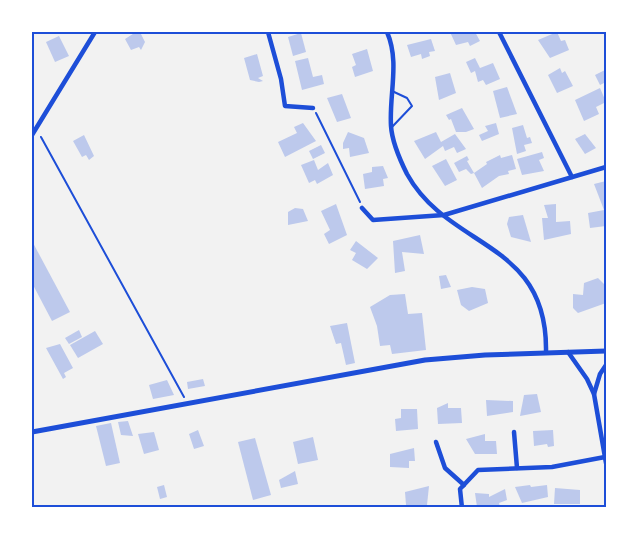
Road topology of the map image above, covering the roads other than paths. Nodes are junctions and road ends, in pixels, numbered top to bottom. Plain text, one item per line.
1 (95, 32) edge
2 (268, 32) edge
3 (387, 32) edge
4 (499, 32) edge
5 (392, 91) junction
6 (313, 108) road end
7 (391, 129) junction
8 (32, 135) edge
9 (606, 167) edge
10 (572, 177) junction
11 (362, 207) road end
12 (444, 215) junction
13 (606, 351) edge
14 (546, 352) junction
15 (568, 352) junction
16 (606, 365) edge
17 (594, 394) junction
18 (32, 432) edge
19 (514, 432) dead end
20 (436, 442) dead end
21 (605, 457) junction
22 (606, 464) edge
23 (517, 468) junction
24 (464, 485) junction
25 (462, 507) edge

1 - 8 street
2 - 6 street
3 - 5 street
4 - 10 street
5 - 7 street
5 - 7 lane
7 - 12 street
9 - 10 street
10 - 12 street
11 - 12 street
12 - 14 street
13 - 15 street
14 - 15 street
14 - 18 street
15 - 17 street
16 - 17 street
17 - 21 street
19 - 23 street
20 - 24 street
21 - 22 street
21 - 23 street
23 - 24 street
24 - 25 street

